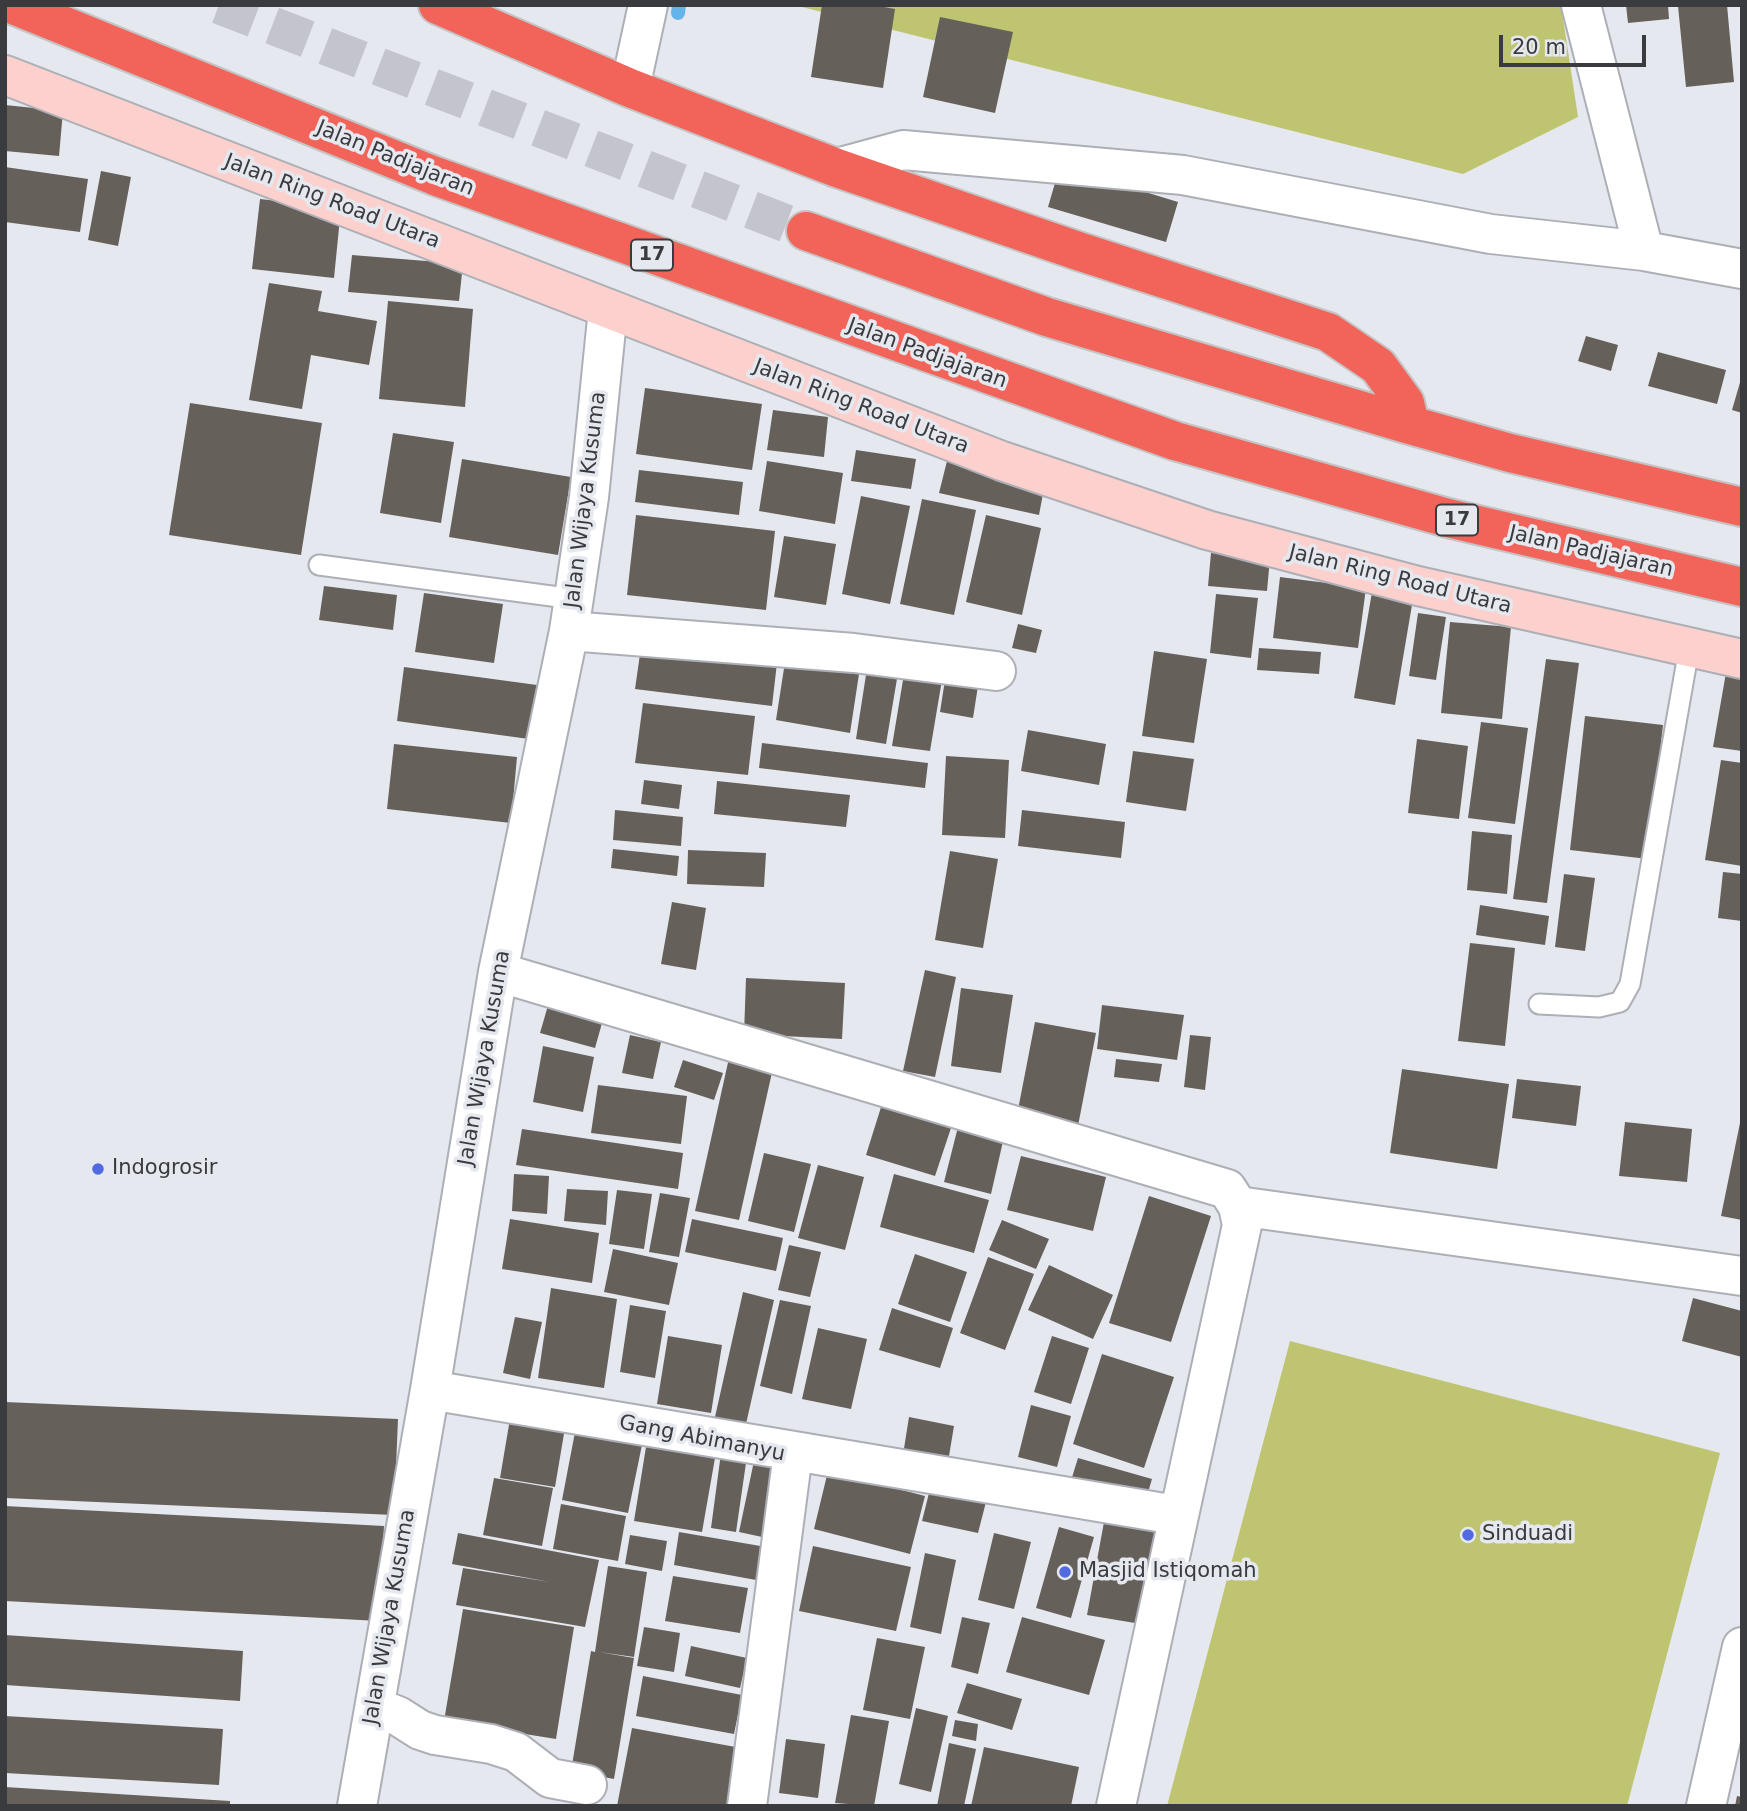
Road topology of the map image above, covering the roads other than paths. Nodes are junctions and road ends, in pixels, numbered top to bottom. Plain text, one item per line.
1 (13, 5) edge
2 (79, 5) edge
3 (438, 5) edge
4 (648, 5) edge
5 (1581, 5) edge
6 (135, 53) junction
7 (5, 75) edge
8 (630, 88) junction
9 (837, 168) junction
10 (806, 231) tunnel mouth
11 (1644, 251) junction
12 (1742, 269) edge
13 (608, 309) junction
14 (1410, 425) junction
15 (1742, 507) edge
16 (319, 565) dead end
17 (1742, 587) edge
18 (572, 615) junction
19 (1689, 649) junction
20 (1742, 659) edge
21 (996, 671) dead end
22 (498, 972) junction
23 (1539, 1004) dead end
24 (1238, 1206) junction
25 (1742, 1276) edge
26 (430, 1390) junction
27 (793, 1452) junction
28 (1177, 1515) junction
29 (1742, 1647) edge
30 (374, 1707) junction
31 (587, 1785) dead end
32 (357, 1806) edge
33 (747, 1806) edge
34 (1116, 1806) edge
35 (1706, 1806) edge

1 - 6 highway, 17
2 - 6 highway
3 - 8 highway
4 - 8 street
5 - 11 street
6 - 17 highway, Jalan Padjajaran / 17
7 - 13 street, Jalan Ring Road Utara
8 - 9 highway
9 - 11 street
9 - 14 highway
10 - 14 highway
11 - 12 street
13 - 18 street, Jalan Wijaya Kusuma
13 - 19 street, Jalan Ring Road Utara
14 - 15 highway
16 - 18 lane
18 - 21 street
18 - 22 street, Jalan Wijaya Kusuma
19 - 20 street, Jalan Ring Road Utara
19 - 23 lane
22 - 24 street
22 - 26 street, Jalan Wijaya Kusuma
24 - 25 street
24 - 28 street
26 - 27 street, Gang Abimanyu
26 - 30 street, Jalan Wijaya Kusuma
27 - 28 street
27 - 33 street, Gang Abimanyu
28 - 34 street
29 - 35 street
30 - 31 street
30 - 32 street, Jalan Wijaya Kusuma

